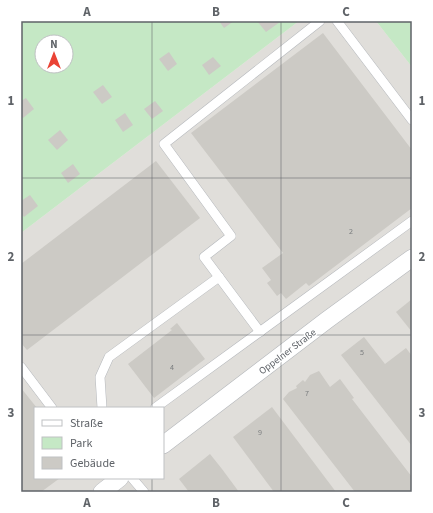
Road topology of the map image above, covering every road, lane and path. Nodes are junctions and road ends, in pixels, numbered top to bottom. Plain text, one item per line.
1 (320, 21) edge
2 (337, 21) edge
3 (412, 120) edge
4 (412, 221) edge
5 (412, 258) edge
6 (219, 277) junction
7 (260, 332) junction
8 (21, 367) edge
9 (51, 407) edge
10 (102, 407) edge
11 (156, 407) edge
12 (164, 444) edge
13 (133, 479) edge
14 (144, 492) edge

1 - 6 lane
2 - 3 lane
4 - 7 lane
5 - 12 street, Oppelner Straße
6 - 7 lane
6 - 10 lane
7 - 11 lane
8 - 9 lane
13 - 14 lane

